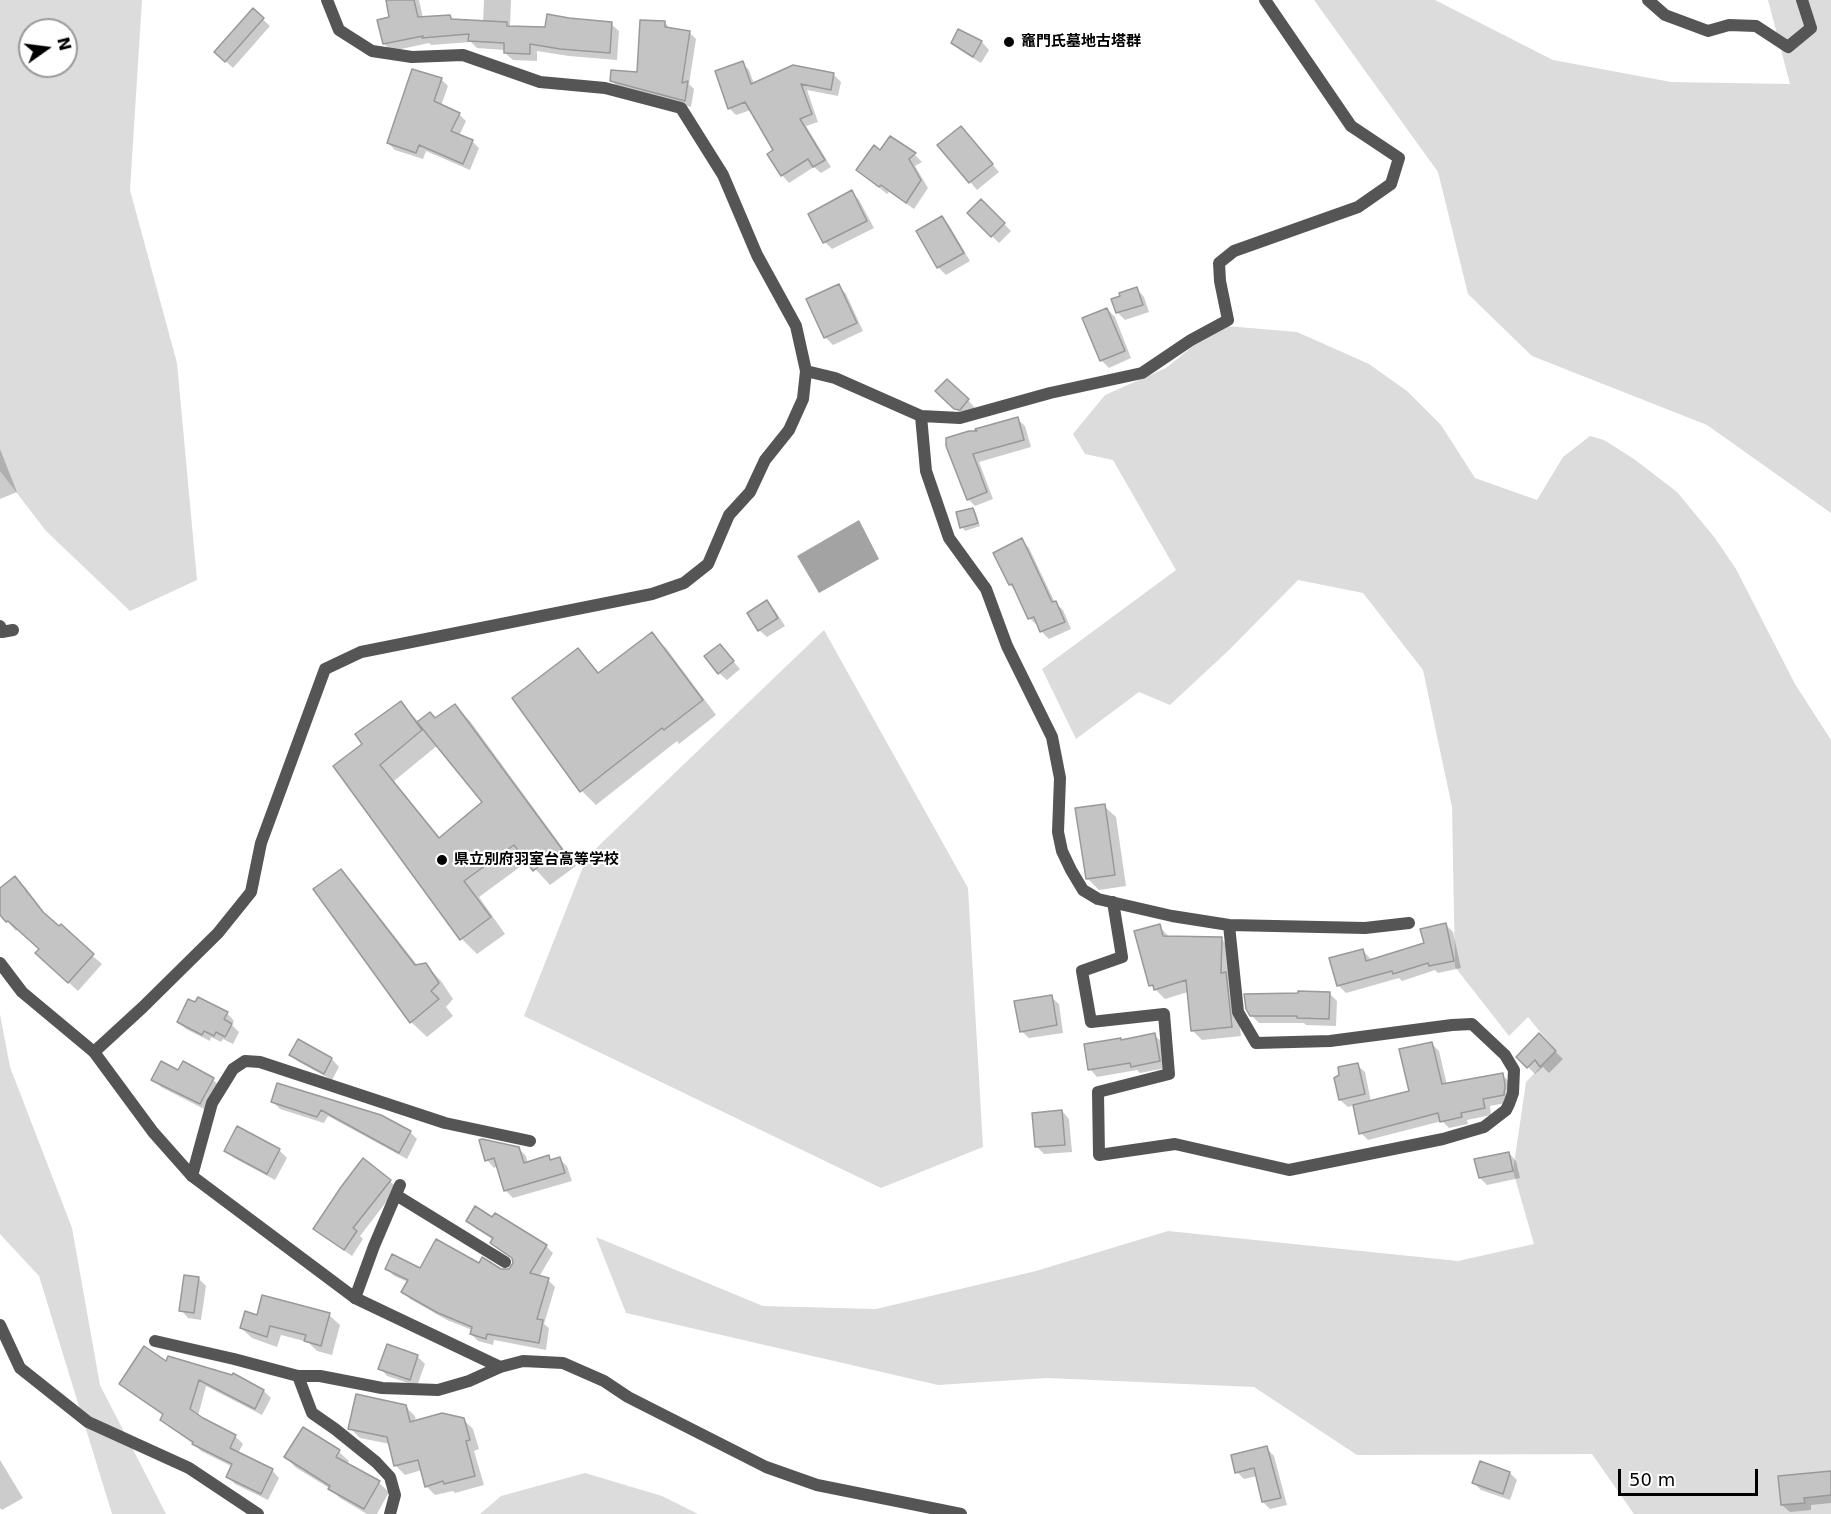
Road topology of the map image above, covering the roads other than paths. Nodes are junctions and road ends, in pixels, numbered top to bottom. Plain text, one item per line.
1 (327, 0) edge
2 (1265, 0) edge
3 (1648, 0) edge
4 (1802, 0) edge
5 (806, 371) junction
6 (921, 416) junction
7 (0, 626) edge
8 (13, 630) dead end
9 (1113, 902) junction
10 (1408, 923) dead end
11 (1229, 925) junction
12 (0, 963) edge
13 (94, 1052) junction
14 (530, 1141) dead end
15 (192, 1176) junction
16 (505, 1262) dead end
17 (355, 1298) junction
18 (0, 1325) edge
19 (155, 1341) dead end
20 (500, 1367) junction
21 (298, 1376) junction
22 (258, 1514) edge
23 (390, 1514) edge
24 (961, 1514) edge

1 - 5 street
2 - 6 street
3 - 4 street
5 - 6 street
5 - 13 street
6 - 9 street
7 - 8 street
9 - 11 street
9 - 11 street
10 - 11 street
12 - 13 street
13 - 15 street
14 - 15 street
15 - 17 street
16 - 17 street
17 - 20 street
18 - 22 street
19 - 21 street
20 - 21 street
20 - 24 street
21 - 23 street

